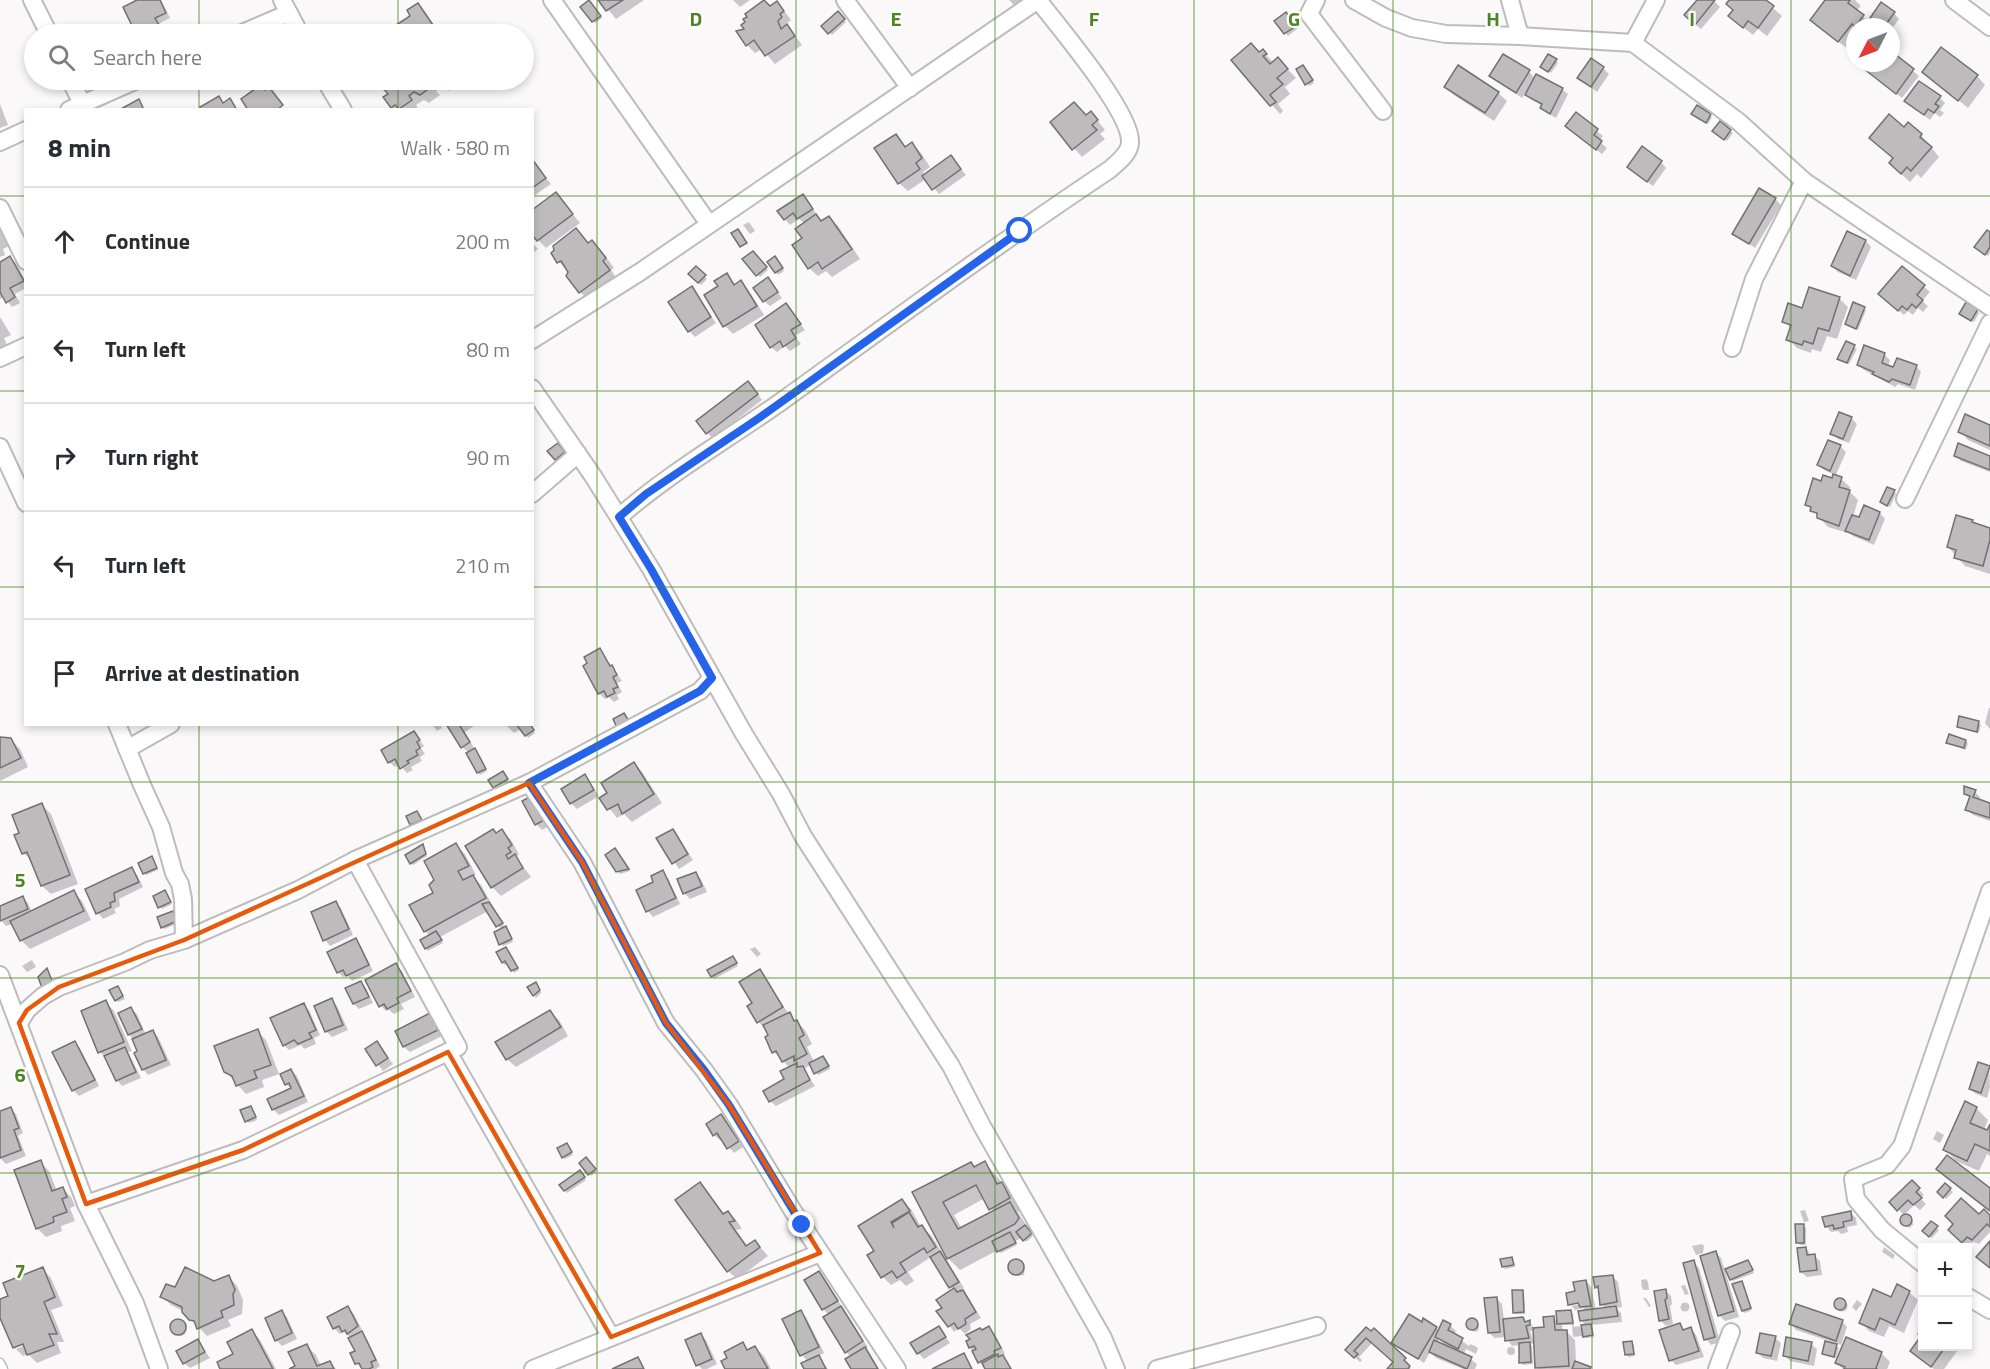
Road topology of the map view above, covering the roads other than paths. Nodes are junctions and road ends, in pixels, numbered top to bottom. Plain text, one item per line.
1 (32, 0) edge
2 (552, 0) edge
3 (845, 0) edge
4 (1038, 0) edge
5 (1316, 0) edge
6 (1510, 0) edge
7 (1656, 0) edge
8 (1359, 2) edge
9 (1959, 2) edge
10 (285, 7) edge
11 (44, 24) edge
12 (257, 24) edge
13 (294, 24) edge
14 (1990, 27) edge
15 (1520, 36) junction
16 (1633, 43) junction
17 (910, 88) junction
18 (72, 90) edge
19 (113, 90) edge
20 (331, 90) edge
21 (75, 106) edge
22 (342, 108) edge
23 (1383, 111) dead end
24 (24, 131) edge
25 (0, 142) edge
26 (1804, 181) junction
27 (0, 208) edge
28 (709, 224) junction
29 (24, 257) edge
30 (1990, 307) edge
31 (1990, 323) edge
32 (534, 339) edge
33 (24, 347) edge
34 (1732, 348) dead end
35 (0, 358) edge
36 (534, 391) edge
37 (0, 447) edge
38 (578, 454) junction
39 (534, 492) edge
40 (24, 499) edge
41 (1905, 499) dead end
42 (619, 517) junction
43 (712, 678) junction
44 (118, 726) edge
45 (167, 726) edge
46 (127, 749) junction
47 (529, 783) junction
48 (355, 860) junction
49 (1990, 891) edge
50 (184, 940) junction
51 (0, 975) edge
52 (20, 1023) junction
53 (448, 1052) junction
54 (86, 1204) junction
55 (820, 1253) junction
56 (1918, 1259) edge
57 (1972, 1299) edge
58 (1990, 1310) edge
59 (1317, 1326) dead end
60 (1731, 1332) dead end
61 (611, 1337) junction
62 (0, 1364) edge
63 (3, 1369) edge
64 (159, 1369) edge
65 (533, 1369) edge
66 (897, 1369) edge
67 (1116, 1369) edge
68 (1157, 1369) edge
69 (1717, 1369) edge

1 - 11 street
2 - 28 street
3 - 17 street
4 - 17 street
4 - 42 street
5 - 23 street
6 - 15 street
7 - 16 street
8 - 15 street
9 - 14 street
10 - 12 street
10 - 13 street
15 - 16 street
16 - 26 street
17 - 28 street
18 - 21 street
19 - 21 street
20 - 22 street
24 - 25 street
26 - 30 street
26 - 34 street
27 - 29 street
28 - 32 street
31 - 41 street
33 - 35 street
36 - 38 street
37 - 40 street
38 - 39 street
38 - 42 street
42 - 43 street
43 - 47 street
43 - 67 street
44 - 46 street
45 - 46 street
46 - 50 street
47 - 48 street
47 - 55 street
48 - 50 street
48 - 53 street
49 - 56 street
50 - 52 street
51 - 52 street
52 - 54 street
53 - 54 street
53 - 61 street
54 - 64 street
55 - 61 street
55 - 66 street
57 - 58 street
59 - 68 street
60 - 69 street
61 - 65 street
62 - 63 lane

